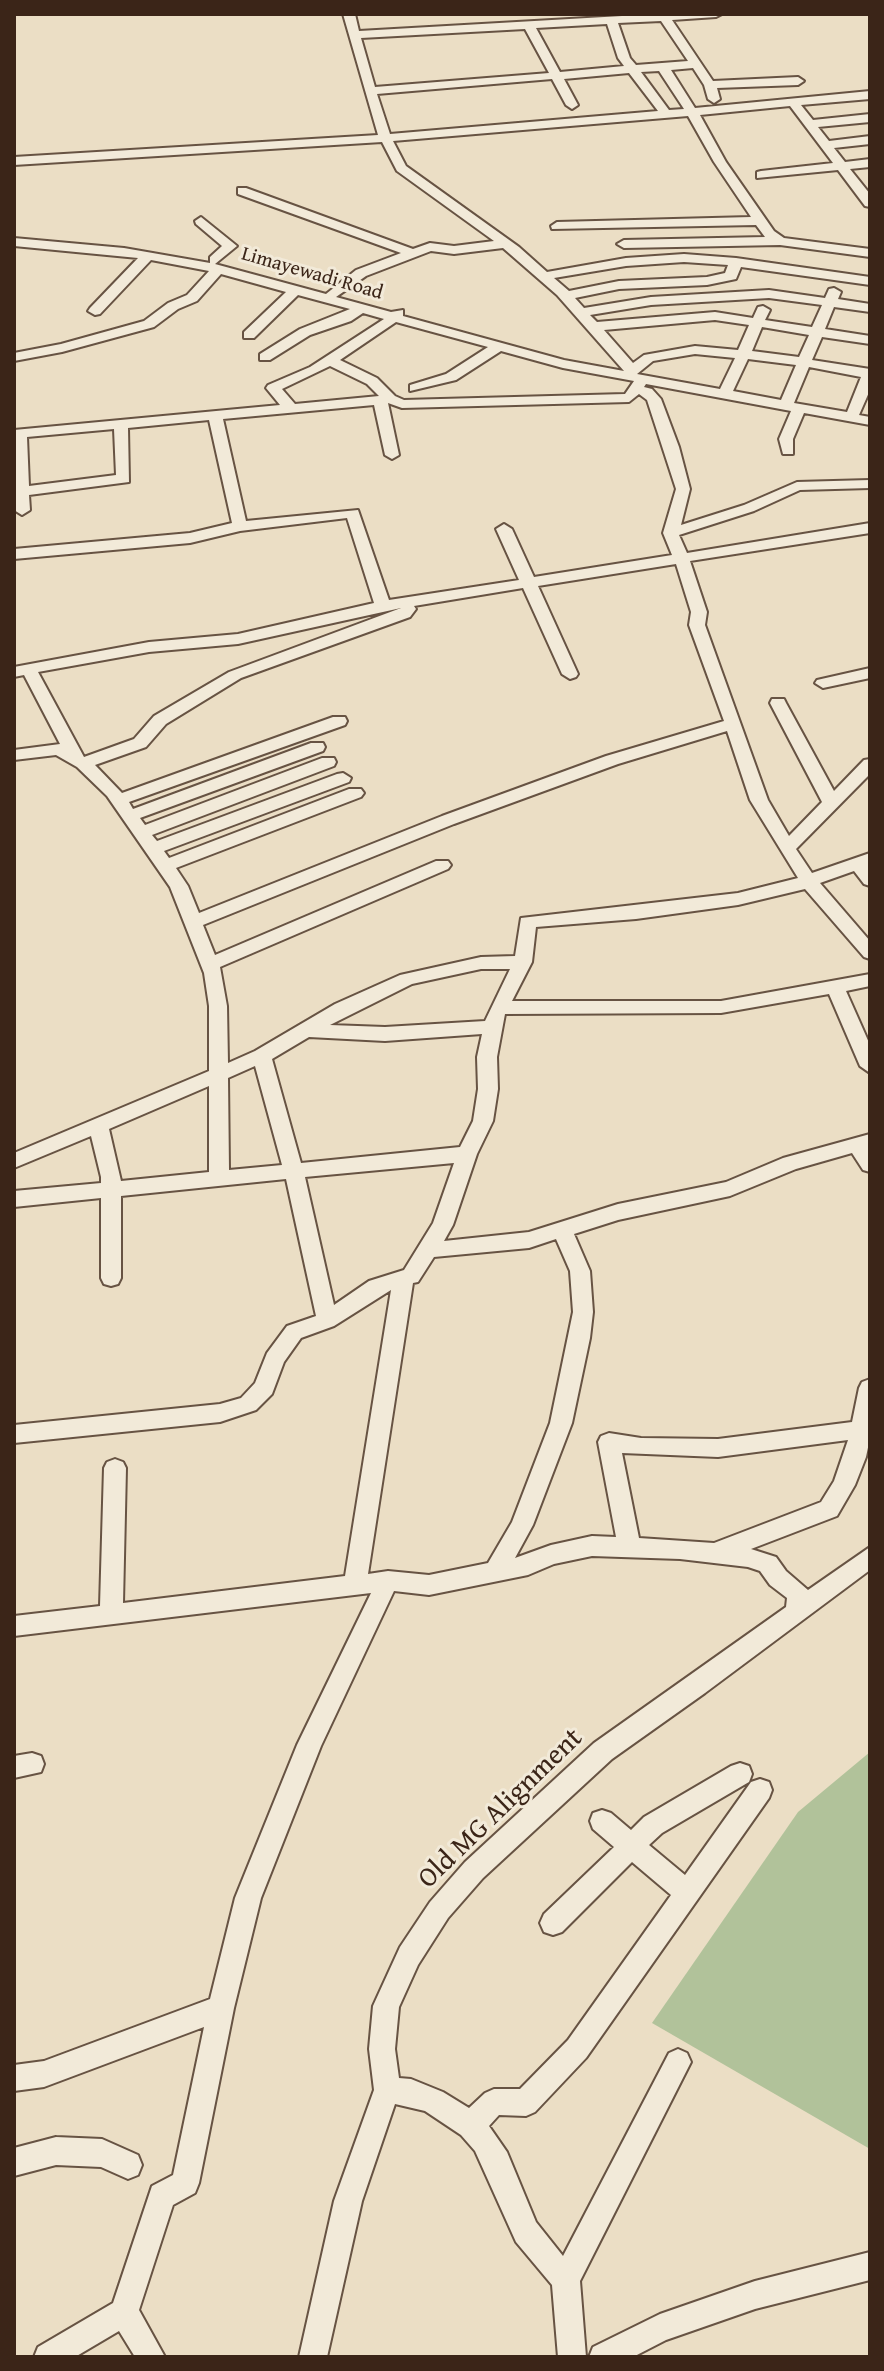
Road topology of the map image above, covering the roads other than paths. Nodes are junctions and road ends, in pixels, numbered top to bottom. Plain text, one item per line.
1 (367, 14) edge
2 (716, 14) edge
3 (350, 15) edge
4 (664, 16) edge
5 (612, 21) junction
6 (530, 27) junction
7 (356, 35) junction
8 (696, 64) junction
9 (663, 67) junction
10 (632, 69) junction
11 (556, 75) junction
12 (798, 81) dead end
13 (710, 85) junction
14 (371, 91) junction
15 (870, 95) edge
16 (794, 104) junction
17 (572, 105) dead end
18 (720, 109) junction
19 (692, 112) junction
20 (666, 114) junction
21 (870, 118) edge
22 (810, 124) junction
23 (386, 138) junction
24 (870, 140) edge
25 (826, 145) junction
26 (14, 161) edge
27 (870, 163) edge
28 (843, 167) junction
29 (761, 175) dead end
30 (242, 191) dead end
31 (870, 203) edge
32 (201, 221) dead end
33 (758, 221) junction
34 (557, 226) dead end
35 (16, 240) edge
36 (785, 242) junction
37 (505, 244) junction
38 (624, 244) dead end
39 (850, 250) junction
40 (410, 252) junction
41 (870, 253) edge
42 (148, 255) junction
43 (736, 262) junction
44 (217, 264) junction
45 (780, 267) junction
46 (544, 276) junction
47 (841, 276) junction
48 (870, 281) edge
49 (296, 289) junction
50 (332, 294) junction
51 (769, 294) junction
52 (565, 296) junction
53 (830, 302) junction
54 (870, 308) edge
55 (360, 309) junction
56 (95, 311) dead end
57 (578, 313) junction
58 (396, 315) junction
59 (758, 322) junction
60 (591, 327) junction
61 (818, 331) junction
62 (249, 335) dead end
63 (870, 340) edge
64 (498, 347) junction
65 (745, 354) junction
66 (14, 357) edge
67 (265, 357) dead end
68 (330, 361) junction
69 (806, 363) junction
70 (591, 368) junction
71 (870, 374) edge
72 (635, 378) junction
73 (415, 388) dead end
74 (727, 390) junction
75 (385, 400) junction
76 (793, 405) junction
77 (291, 408) junction
78 (854, 412) junction
79 (215, 414) junction
80 (870, 414) edge
81 (870, 421) edge
82 (121, 422) junction
83 (17, 433) edge
84 (788, 451) dead end
85 (392, 455) dead end
86 (17, 465) edge
87 (870, 484) edge
88 (18, 492) edge
89 (22, 510) dead end
90 (240, 526) junction
91 (870, 528) edge
92 (504, 529) dead end
93 (671, 533) junction
94 (14, 554) edge
95 (684, 559) junction
96 (529, 584) junction
97 (412, 603) junction
98 (383, 606) junction
99 (22, 671) edge
100 (870, 673) edge
101 (570, 674) dead end
102 (823, 683) dead end
103 (778, 703) dead end
104 (339, 721) dead end
105 (733, 724) junction
106 (317, 747) dead end
107 (14, 755) edge
108 (79, 761) junction
109 (328, 762) dead end
110 (870, 764) edge
111 (343, 778) dead end
112 (355, 793) dead end
113 (119, 800) junction
114 (831, 802) junction
115 (130, 816) junction
116 (142, 833) junction
117 (787, 848) junction
118 (153, 849) junction
119 (864, 861) edge
120 (442, 865) dead end
121 (165, 866) junction
122 (870, 880) edge
123 (809, 882) junction
124 (193, 922) junction
125 (870, 953) edge
126 (523, 962) junction
127 (209, 965) junction
128 (870, 980) edge
129 (835, 987) junction
130 (496, 1017) junction
131 (307, 1030) junction
132 (262, 1056) junction
133 (870, 1066) edge
134 (218, 1075) junction
135 (98, 1125) junction
136 (863, 1143) edge
137 (467, 1154) junction
138 (14, 1161) edge
139 (870, 1165) edge
140 (294, 1172) junction
141 (219, 1179) junction
142 (111, 1190) junction
143 (14, 1199) edge
144 (562, 1230) junction
145 (427, 1250) junction
146 (111, 1278) dead end
147 (403, 1278) junction
148 (327, 1320) junction
149 (870, 1388) edge
150 (862, 1429) junction
151 (14, 1434) edge
152 (115, 1468) dead end
153 (629, 1547) junction
154 (714, 1553) junction
155 (870, 1557) edge
156 (496, 1571) junction
157 (388, 1581) junction
158 (355, 1584) junction
159 (797, 1610) junction
160 (111, 1612) junction
161 (14, 1626) edge
162 (602, 1821) dead end
163 (632, 1846) junction
164 (688, 1894) junction
165 (553, 1923) dead end
166 (221, 2008) junction
167 (678, 2062) dead end
168 (14, 2078) edge
169 (387, 2090) junction
170 (471, 2125) junction
171 (14, 2162) edge
172 (128, 2165) dead end
173 (870, 2266) edge
174 (566, 2279) junction
175 (124, 2312) junction
176 (48, 2357) edge
177 (151, 2357) edge
178 (313, 2357) edge
179 (572, 2357) edge
180 (603, 2357) edge

1 - 3 street
2 - 4 street
3 - 7 street
4 - 5 street
4 - 8 street
5 - 6 street
5 - 10 street
6 - 7 street
6 - 11 street
7 - 14 street
8 - 9 street
8 - 13 street
9 - 10 street
9 - 19 street
10 - 11 street
10 - 20 street
11 - 14 street
11 - 17 street
12 - 13 street
13 - 18 street
14 - 23 street
15 - 16 street
16 - 18 street
16 - 22 street
18 - 19 street
19 - 20 street
19 - 33 street
20 - 23 street
21 - 22 street
22 - 25 street
23 - 26 street
23 - 37 street
24 - 25 street
25 - 28 street
27 - 28 street
28 - 29 street
28 - 31 street
30 - 40 street
32 - 44 street
33 - 34 street
33 - 36 street
35 - 42 street, Limayewadi Road
35 - 44 street, Limayewadi Road
36 - 38 street
36 - 39 street
36 - 45 street
37 - 40 street
37 - 46 street
39 - 41 street
39 - 47 street
40 - 50 street
42 - 44 street, Limayewadi Road
42 - 56 street
43 - 45 street
43 - 46 street
43 - 52 street
44 - 49 street, Limayewadi Road
44 - 50 street, Limayewadi Road
44 - 66 street
45 - 47 street
45 - 51 street
46 - 52 street
47 - 48 street
47 - 53 street
49 - 55 street, Limayewadi Road
49 - 62 street
50 - 58 street, Limayewadi Road
51 - 53 street
51 - 57 street
51 - 59 street
52 - 57 street
53 - 54 street
53 - 61 street
55 - 58 street, Limayewadi Road
55 - 67 street
57 - 60 street
58 - 64 street, Limayewadi Road
58 - 68 street
58 - 70 street, Limayewadi Road
59 - 60 street
59 - 61 street
59 - 65 street
60 - 72 street
61 - 63 street
61 - 69 street
64 - 70 street, Limayewadi Road
64 - 73 street
65 - 69 street
65 - 72 street
65 - 74 street
68 - 75 street
68 - 77 street
69 - 71 street
69 - 76 street
70 - 72 street, Limayewadi Road
71 - 78 street
72 - 74 street, Limayewadi Road
72 - 75 street
72 - 76 street, Limayewadi Road
72 - 93 street
74 - 76 street, Limayewadi Road
75 - 77 street
75 - 85 street
76 - 78 street, Limayewadi Road
76 - 81 street, Limayewadi Road
76 - 84 street
77 - 79 street
78 - 80 street, Limayewadi Road
79 - 82 street
79 - 90 street
82 - 83 street
82 - 88 street
83 - 86 street
86 - 88 street
87 - 93 street
88 - 89 street
90 - 94 street
90 - 98 street
91 - 95 street
92 - 96 street
93 - 95 street
95 - 96 street
95 - 105 street
96 - 97 street
96 - 101 street
97 - 98 street
97 - 108 street
98 - 99 street
99 - 108 street
100 - 102 street
103 - 114 street
104 - 113 street
105 - 117 street
105 - 124 street
106 - 115 street
107 - 108 street
108 - 113 street
109 - 116 street
110 - 114 street
111 - 118 street
112 - 121 street
113 - 115 street
114 - 117 street
115 - 116 street
116 - 118 street
117 - 123 street
118 - 121 street
119 - 122 street
119 - 123 street
120 - 127 street
121 - 124 street
123 - 125 street
123 - 126 street
124 - 127 street
126 - 130 street
126 - 131 street
127 - 134 street
128 - 129 street
129 - 130 street
129 - 133 street
130 - 131 street
130 - 137 street
131 - 132 street
132 - 134 street
132 - 140 street
134 - 135 street
134 - 141 street
135 - 138 street
135 - 142 street
136 - 139 street
136 - 144 street
137 - 140 street
137 - 145 street
140 - 141 street
140 - 148 street
141 - 142 street
142 - 143 street
142 - 146 street
144 - 145 street
144 - 156 street
145 - 147 street
147 - 148 street
147 - 158 street
148 - 151 street
149 - 150 street
150 - 153 street
150 - 154 street
152 - 160 street
153 - 154 street
153 - 156 street
154 - 159 street
155 - 159 street, Old MG Alignment
156 - 157 street
157 - 158 street
157 - 166 street
158 - 160 street
159 - 169 street, Old MG Alignment
160 - 161 street
162 - 163 street
163 - 164 street
163 - 164 street
163 - 165 street
164 - 170 street
166 - 168 street
166 - 175 street
167 - 174 street
169 - 170 street
169 - 178 street, Old MG Alignment
170 - 174 street
171 - 172 street
173 - 180 street
174 - 179 street
175 - 176 street
175 - 177 street

